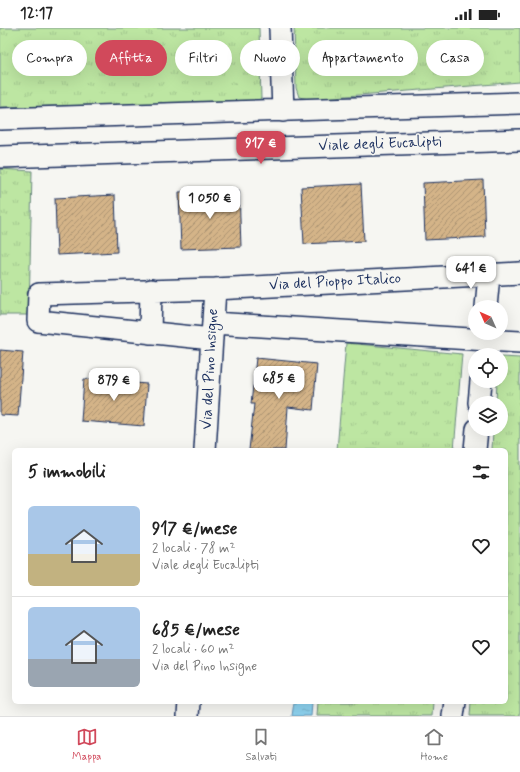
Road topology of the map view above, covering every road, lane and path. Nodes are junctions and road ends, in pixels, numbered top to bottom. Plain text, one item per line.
1 (280, 28) edge
2 (520, 103) edge
3 (283, 111) junction
4 (0, 119) edge
5 (520, 140) edge
6 (0, 157) edge
7 (520, 273) edge
8 (489, 275) junction
9 (215, 289) junction
10 (151, 290) junction
11 (487, 300) edge
12 (213, 331) junction
13 (150, 333) junction
14 (484, 342) edge
15 (520, 342) edge
16 (476, 436) edge
17 (205, 448) edge
18 (475, 448) edge
19 (189, 704) edge
20 (455, 704) edge
21 (188, 716) edge
22 (454, 716) edge

1 - 3 street
2 - 3 street
3 - 4 street
5 - 6 street, Viale degli Eucalipti
7 - 8 street, Via del Pioppo Italico
8 - 9 street, Via del Pioppo Italico
8 - 11 street
9 - 10 street, Via del Pioppo Italico
9 - 12 street, Via del Pino Insigne
10 - 13 street
10 - 13 street, Via del Pioppo Italico
12 - 13 street, Via del Pioppo Italico
12 - 14 street, Via del Pioppo Italico
12 - 17 street, Via del Pino Insigne
14 - 15 street, Via del Pioppo Italico
16 - 18 street
19 - 21 street
20 - 22 street

